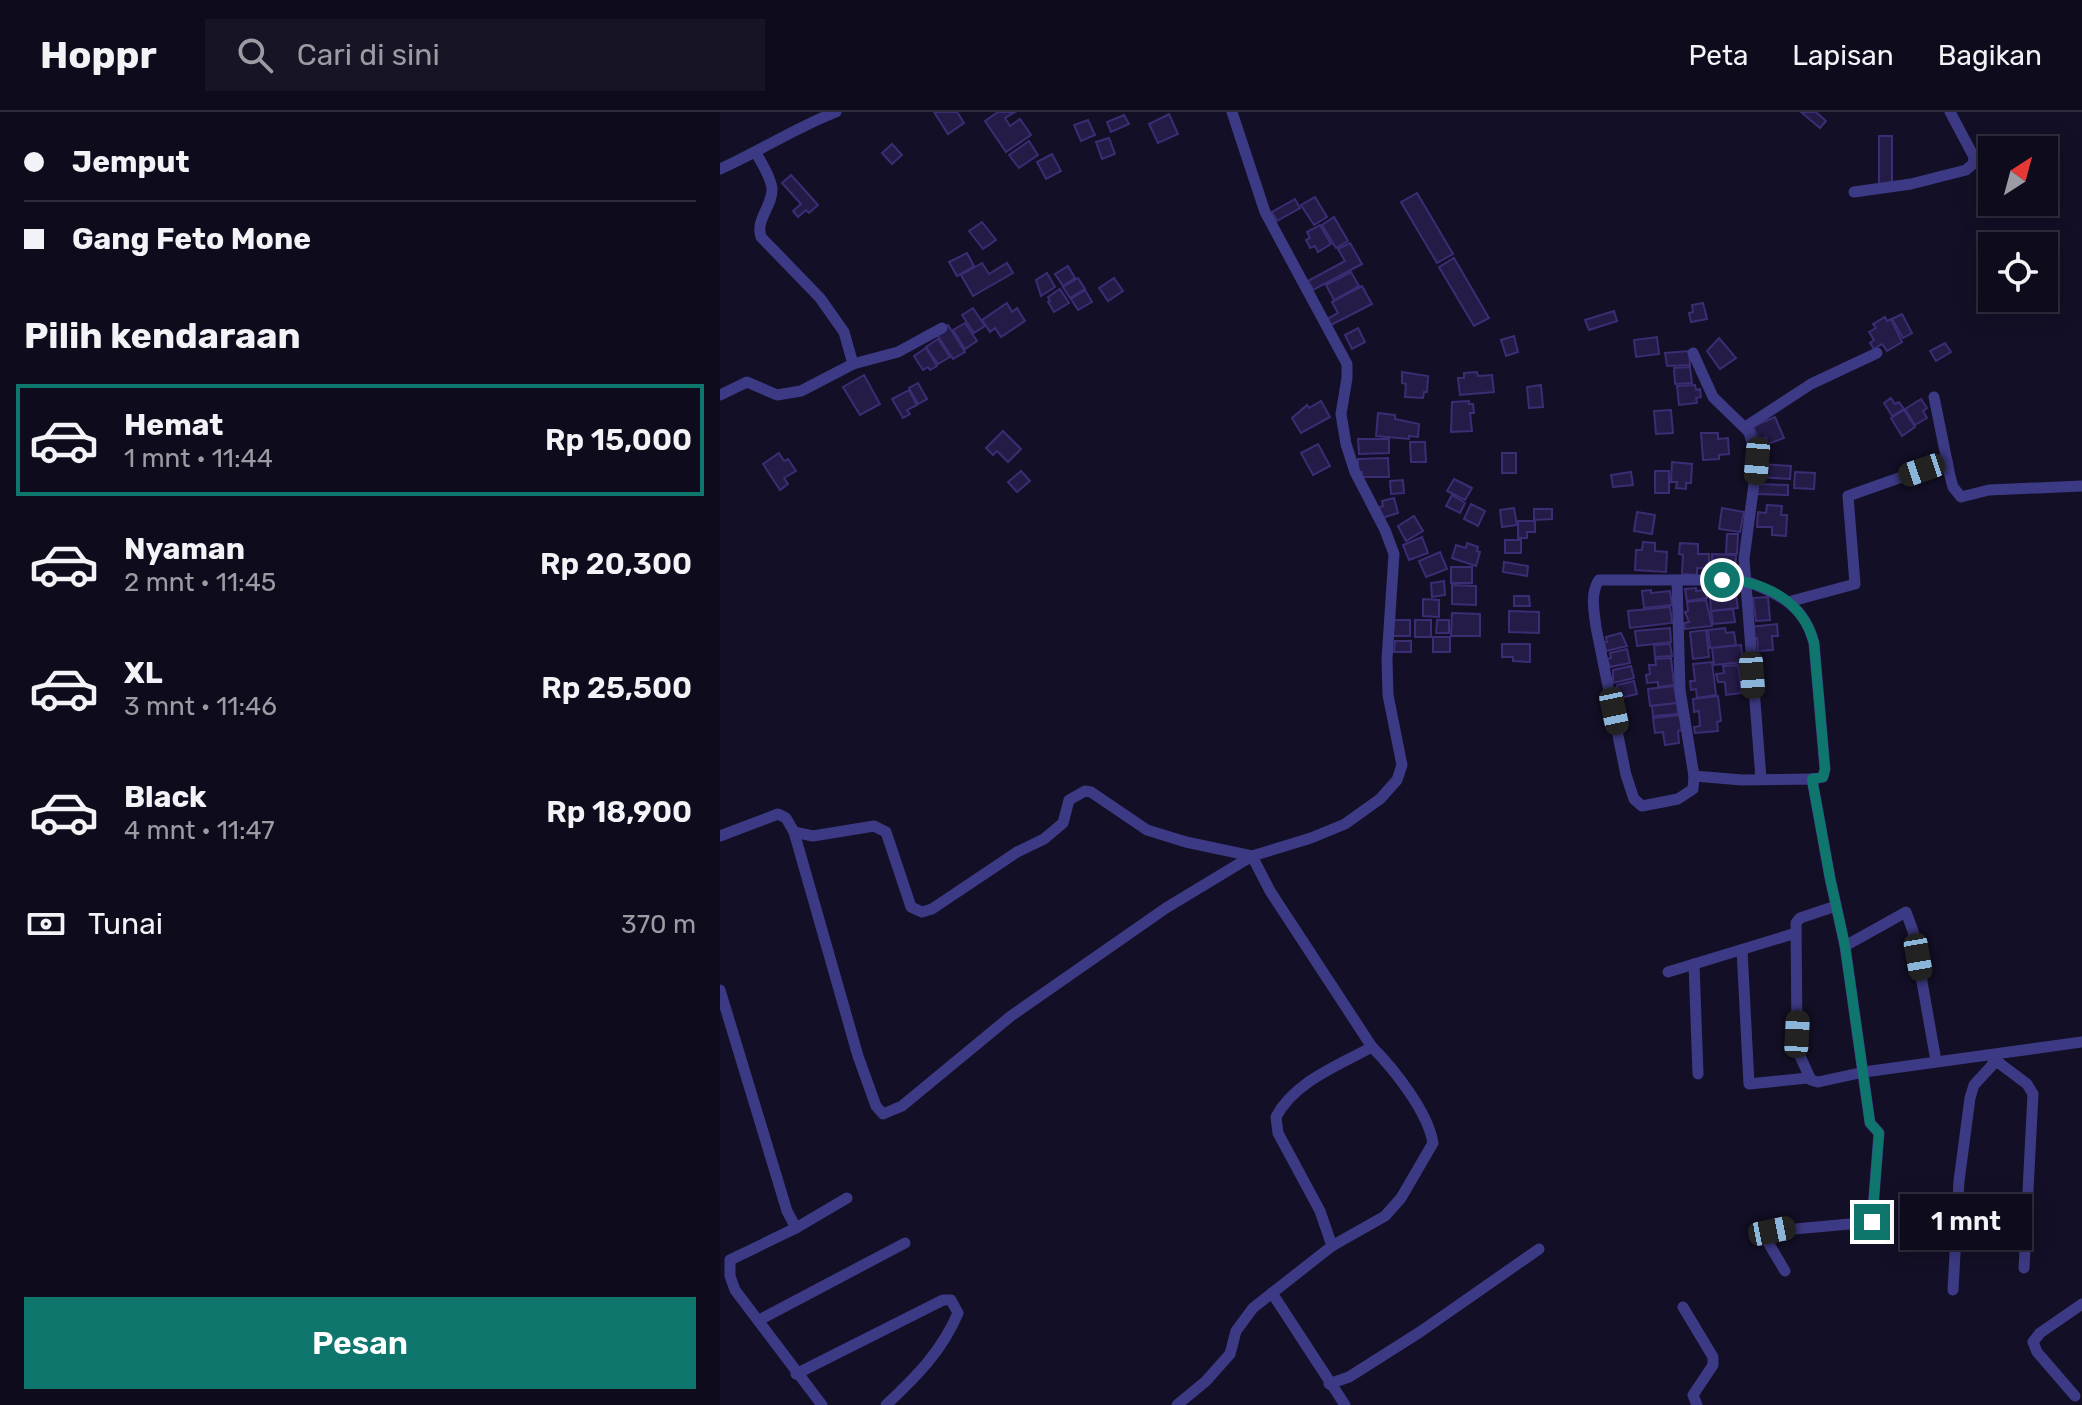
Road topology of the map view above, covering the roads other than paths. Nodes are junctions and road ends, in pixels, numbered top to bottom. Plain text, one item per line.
1 (836, 112) edge
2 (1232, 112) edge
3 (1950, 112) edge
4 (756, 153) junction
5 (720, 169) edge
6 (1854, 192) dead end
7 (942, 328) dead end
8 (1693, 353) dead end
9 (1877, 353) dead end
10 (853, 364) junction
11 (720, 395) edge
12 (1934, 397) dead end
13 (1745, 427) junction
14 (1947, 461) junction
15 (2082, 486) edge
16 (1677, 580) junction
17 (1744, 580) junction
18 (1788, 602) junction
19 (1694, 776) junction
20 (1761, 779) junction
21 (1812, 779) junction
22 (722, 832) edge
23 (794, 832) junction
24 (1252, 856) junction
25 (1836, 906) junction
26 (1796, 933) junction
27 (1845, 946) junction
28 (1742, 950) junction
29 (1694, 964) junction
30 (1668, 972) dead end
31 (720, 990) edge
32 (2082, 1042) edge
33 (1372, 1047) junction
34 (1991, 1057) junction
35 (1936, 1061) junction
36 (1864, 1072) junction
37 (1698, 1074) dead end
38 (1808, 1078) junction
39 (847, 1198) dead end
40 (796, 1228) junction
41 (905, 1243) dead end
42 (1332, 1246) junction
43 (1539, 1249) dead end
44 (725, 1261) edge
45 (2024, 1268) dead end
46 (1785, 1271) dead end
47 (1953, 1290) dead end
48 (1272, 1293) junction
49 (2082, 1304) edge
50 (1683, 1307) dead end
51 (759, 1320) junction
52 (796, 1374) junction
53 (1329, 1384) junction
54 (2075, 1396) dead end
55 (822, 1405) edge
56 (886, 1405) edge
57 (1177, 1405) edge
58 (1345, 1405) edge
59 (1697, 1405) edge

1 - 4 street
2 - 24 street
3 - 6 street
4 - 5 street
4 - 10 street
7 - 10 street
8 - 13 street
9 - 13 street
10 - 11 street
12 - 14 street
13 - 17 street
14 - 15 street
14 - 18 street
16 - 17 street
16 - 19 street
16 - 19 street
17 - 18 street
17 - 20 street
18 - 21 street
19 - 20 street
20 - 21 street
21 - 25 street
22 - 23 street
23 - 24 street
23 - 24 street
24 - 33 street
25 - 26 street
25 - 27 street
26 - 28 street
26 - 38 street
27 - 35 street
27 - 36 street
28 - 29 street
28 - 38 street
29 - 30 street
29 - 37 street
31 - 40 street
32 - 34 street
33 - 42 street
33 - 42 street
34 - 35 street
34 - 45 street
34 - 47 street
35 - 36 street
36 - 38 street
36 - 46 street
39 - 40 street
40 - 44 street
41 - 51 street
42 - 48 street
43 - 53 street
44 - 51 street
48 - 53 street
48 - 57 street
49 - 54 street
50 - 59 street
51 - 52 street
52 - 55 street
52 - 56 street
53 - 58 street

